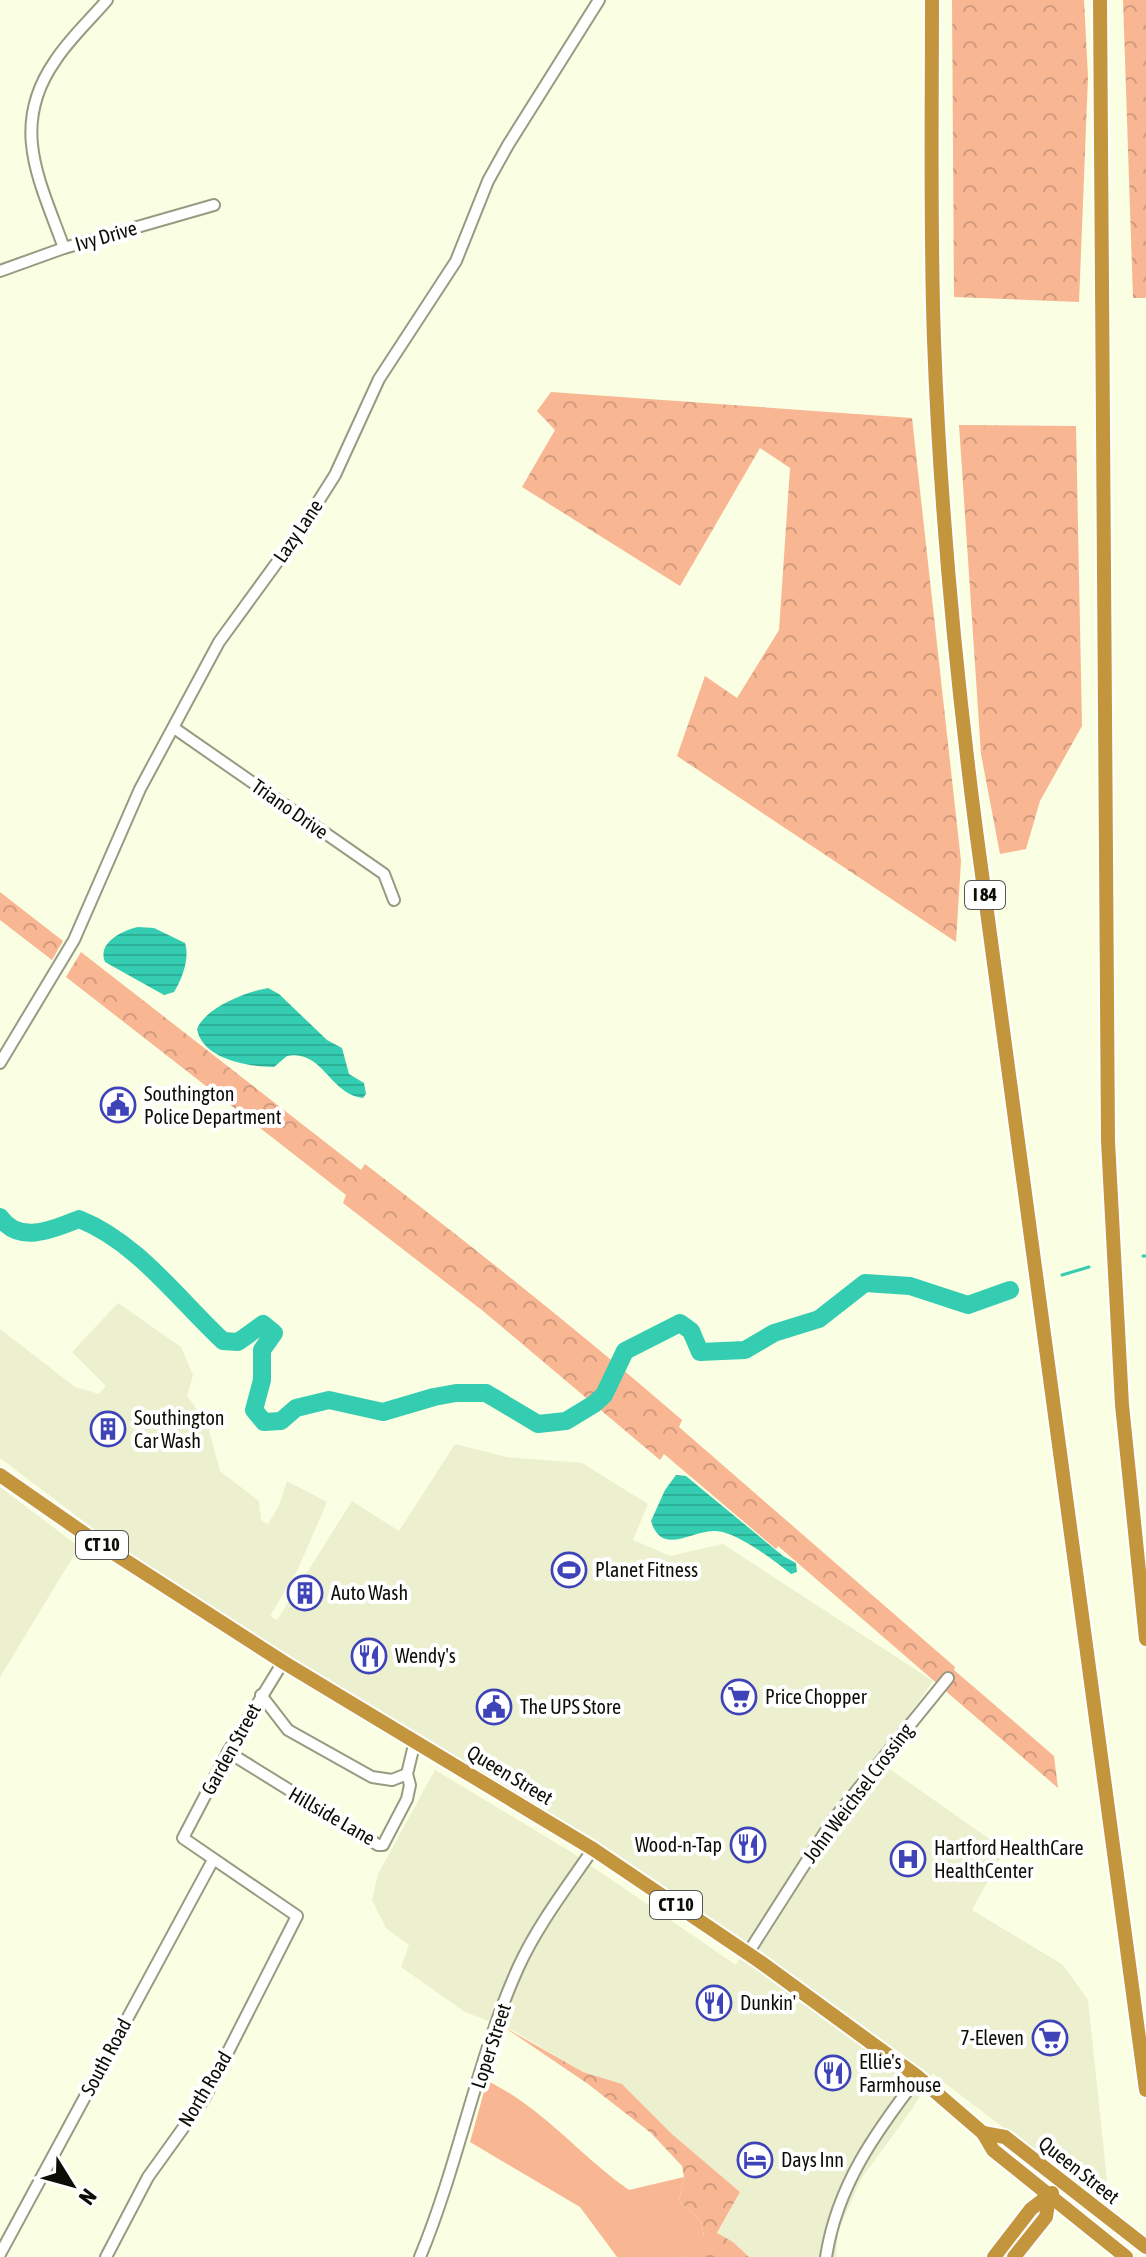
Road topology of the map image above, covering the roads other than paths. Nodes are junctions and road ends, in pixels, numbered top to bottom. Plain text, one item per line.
1 (107, 0) edge
2 (599, 0) edge
3 (932, 0) edge
4 (1100, 0) edge
5 (214, 205) dead end
6 (64, 248) junction
7 (0, 271) edge
8 (174, 728) junction
9 (394, 900) dead end
10 (0, 1063) edge
11 (0, 1475) edge
12 (1146, 1639) edge
13 (283, 1662) junction
14 (948, 1678) dead end
15 (261, 1695) junction
16 (415, 1741) junction
17 (228, 1752) junction
18 (407, 1774) junction
19 (593, 1849) junction
20 (213, 1860) junction
21 (748, 1953) junction
22 (918, 2077) junction
23 (1146, 2090) edge
24 (983, 2133) junction
25 (1061, 2181) junction
26 (1049, 2197) junction
27 (1146, 2247) edge
28 (0, 2254) edge
29 (421, 2254) edge
30 (106, 2257) edge
31 (435, 2257) edge
32 (826, 2257) edge
33 (994, 2257) edge
34 (1014, 2257) edge
35 (1126, 2257) edge

1 - 6 street
2 - 8 street, Lazy Lane
3 - 23 highway, I 84
4 - 12 highway
5 - 6 street, Ivy Drive
6 - 7 street, Ivy Drive
8 - 9 street, Triano Drive
8 - 10 street, Lazy Lane
11 - 13 highway, Queen Street / CT 10
13 - 15 street, Garden Street
13 - 16 highway, Queen Street / CT 10
14 - 21 street, John Weichsel Crossing
15 - 17 street, Garden Street
15 - 18 street
16 - 18 street, Hillside Lane
16 - 19 highway, Queen Street / CT 10
17 - 18 street, Hillside Lane
17 - 20 street, Garden Street
19 - 21 highway, Queen Street / CT 10
19 - 29 street, Loper Street
20 - 28 street, South Road
20 - 30 street, North Road
21 - 22 highway, Queen Street / CT 10
22 - 24 highway, Queen Street / CT 10
22 - 32 street
24 - 25 highway, Queen Street / CT 10
24 - 26 highway, Queen Street / CT 10
25 - 26 highway
25 - 27 highway, Queen Street / CT 10
26 - 33 highway
26 - 34 highway
26 - 35 highway, Queen Street / CT 10
29 - 31 street

